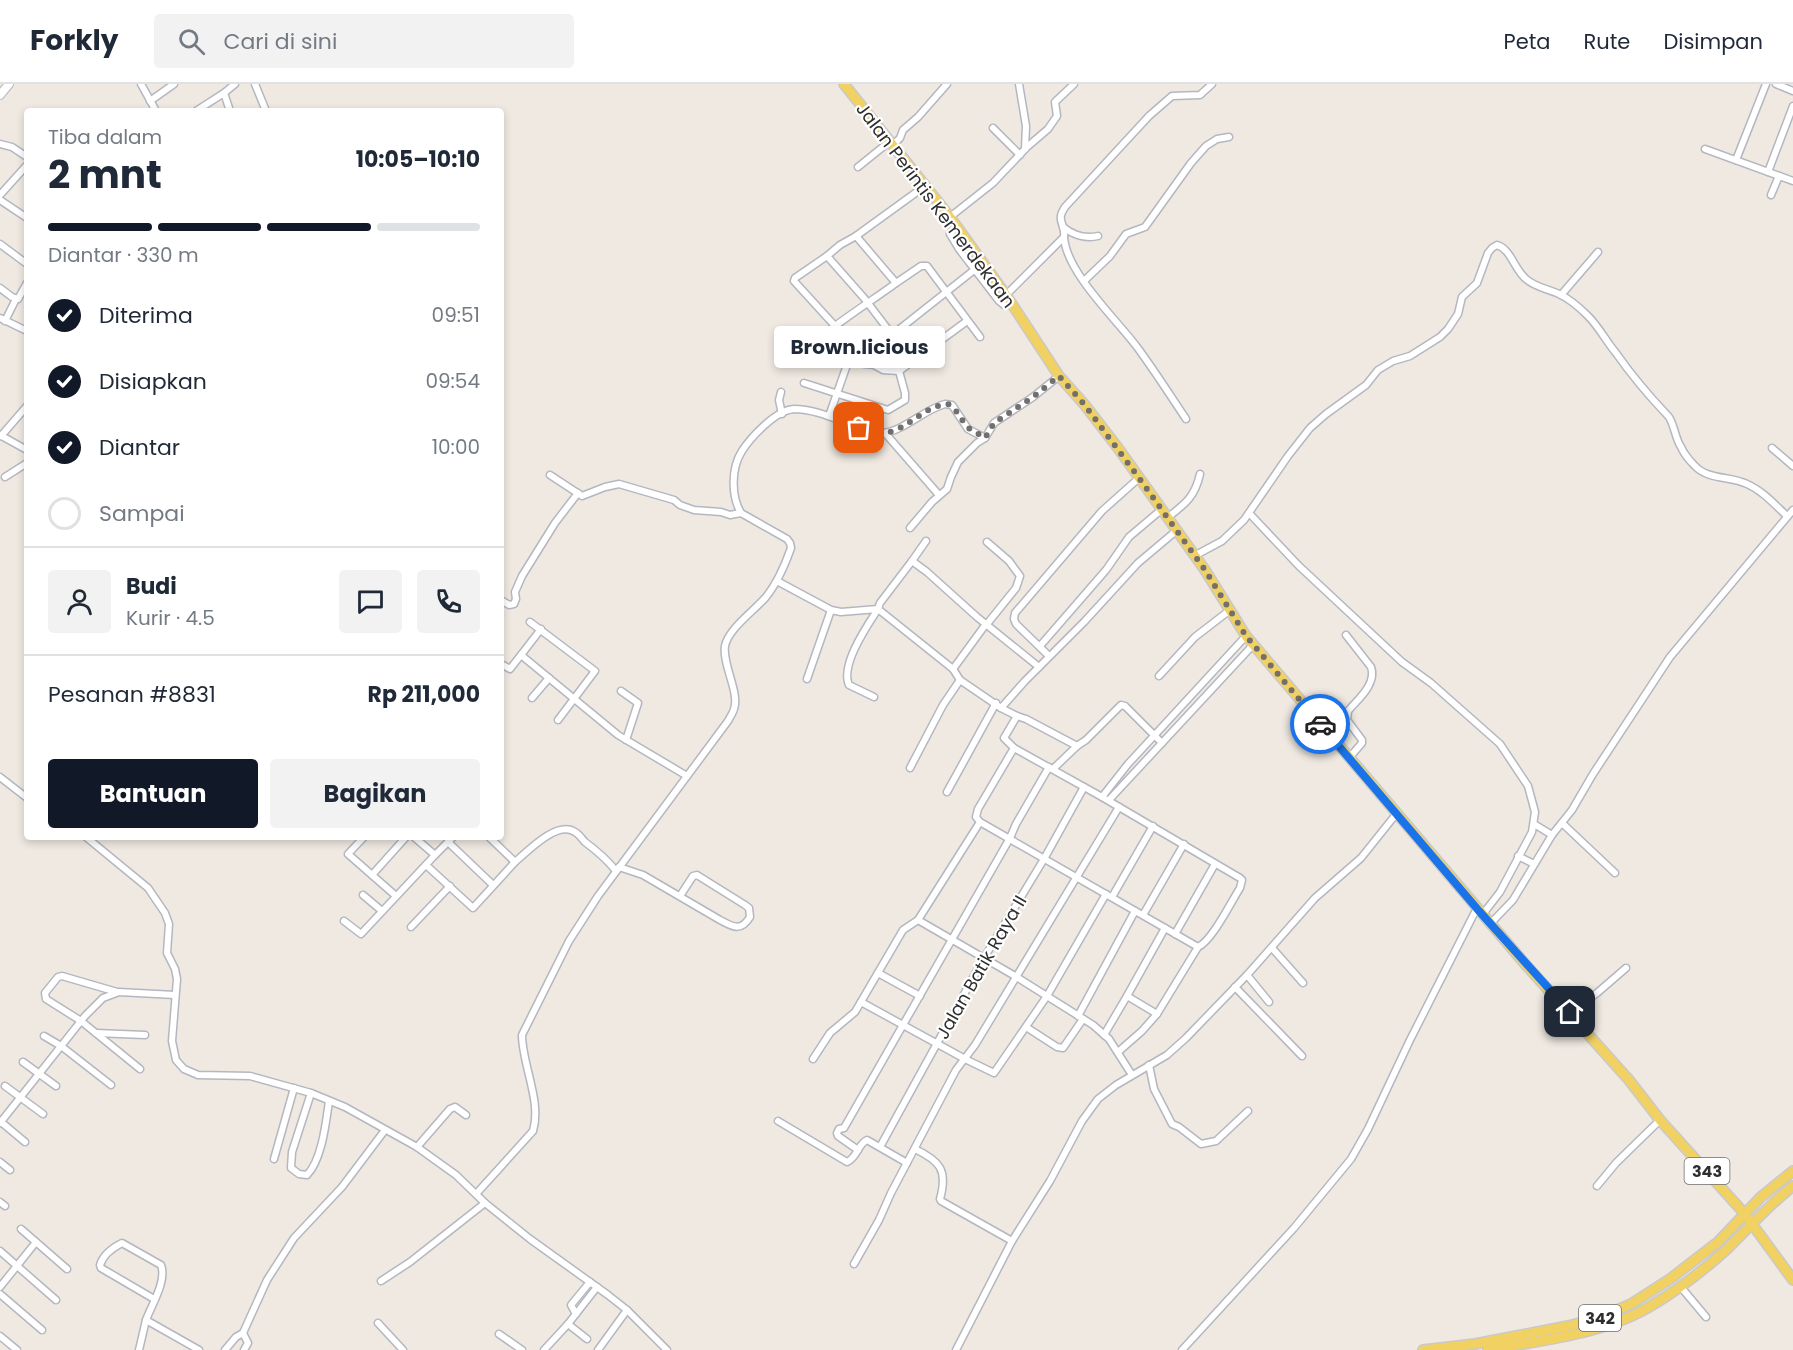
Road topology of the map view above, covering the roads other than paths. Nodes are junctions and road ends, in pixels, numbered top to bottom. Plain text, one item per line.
1 (9, 84) edge
2 (141, 84) edge
3 (174, 84) edge
4 (235, 84) edge
5 (255, 84) edge
6 (844, 84) edge
7 (947, 84) edge
8 (1018, 84) edge
9 (1074, 84) edge
10 (1212, 84) edge
11 (1766, 84) edge
12 (1776, 84) edge
13 (1793, 92) edge
14 (224, 93) junction
15 (0, 95) edge
16 (150, 101) junction
17 (1793, 106) edge
18 (154, 108) edge
19 (201, 108) edge
20 (229, 108) edge
21 (265, 108) edge
22 (993, 128) dead end
23 (1228, 137) dead end
24 (0, 144) edge
25 (891, 144) junction
26 (1025, 149) junction
27 (1706, 149) dead end
28 (24, 155) edge
29 (1736, 160) junction
30 (858, 167) dead end
31 (24, 168) edge
32 (1768, 172) junction
33 (1779, 176) junction
34 (1793, 181) edge
35 (924, 186) junction
36 (0, 195) edge
37 (1771, 195) dead end
38 (1, 204) edge
39 (24, 216) edge
40 (950, 217) junction
41 (1063, 227) junction
42 (856, 236) junction
43 (1098, 236) dead end
44 (1064, 237) junction
45 (0, 244) edge
46 (1599, 252) dead end
47 (827, 256) junction
48 (24, 262) edge
49 (979, 266) junction
50 (1084, 281) junction
51 (896, 283) junction
52 (0, 288) edge
53 (24, 289) edge
54 (946, 292) junction
55 (1006, 295) junction
56 (1561, 295) junction
57 (16, 299) junction
58 (869, 304) junction
59 (1013, 304) junction
60 (3, 319) edge
61 (967, 321) junction
62 (835, 326) junction
63 (24, 330) edge
64 (892, 334) junction
65 (980, 337) dead end
66 (865, 352) junction
67 (912, 361) junction
68 (848, 362) junction
69 (874, 365) junction
70 (899, 371) junction
71 (1059, 376) junction
72 (804, 383) dead end
73 (781, 392) dead end
74 (837, 394) junction
75 (24, 410) edge
76 (782, 414) junction
77 (829, 416) junction
78 (1186, 419) dead end
79 (885, 433) junction
80 (1, 436) edge
81 (985, 438) junction
82 (24, 448) edge
83 (1772, 448) dead end
84 (24, 465) edge
85 (1793, 466) edge
86 (1200, 474) dead end
87 (550, 475) dead end
88 (5, 477) dead end
89 (1139, 478) junction
90 (578, 493) junction
91 (939, 495) junction
92 (1161, 510) junction
93 (1793, 510) edge
94 (741, 513) junction
95 (1250, 513) junction
96 (1787, 516) junction
97 (1167, 518) junction
98 (910, 528) dead end
99 (1176, 531) junction
100 (926, 541) dead end
101 (987, 542) dead end
102 (1194, 556) junction
103 (912, 561) junction
104 (777, 582) junction
105 (504, 602) edge
106 (878, 609) junction
107 (831, 610) junction
108 (1230, 610) junction
109 (530, 622) dead end
110 (986, 624) junction
111 (541, 629) junction
112 (1346, 635) dead end
113 (1246, 636) junction
114 (1253, 645) junction
115 (1040, 646) junction
116 (522, 655) junction
117 (1049, 656) junction
118 (504, 666) edge
119 (1039, 667) junction
120 (953, 669) junction
121 (1159, 676) dead end
122 (549, 678) junction
123 (807, 679) dead end
124 (960, 680) junction
125 (621, 691) dead end
126 (874, 697) dead end
127 (1189, 697) junction
128 (532, 698) dead end
129 (574, 699) junction
130 (1197, 705) junction
131 (998, 706) junction
132 (1017, 716) junction
133 (558, 720) dead end
134 (1155, 735) junction
135 (626, 740) junction
136 (1162, 743) junction
137 (1077, 746) junction
138 (1014, 748) junction
139 (1349, 758) junction
140 (1128, 764) junction
141 (910, 768) dead end
142 (1051, 768) junction
143 (1136, 771) junction
144 (687, 776) junction
145 (0, 777) edge
146 (1084, 787) junction
147 (947, 792) dead end
148 (24, 796) edge
149 (1102, 797) junction
150 (1109, 801) junction
151 (1119, 807) junction
152 (1397, 813) junction
153 (980, 822) junction
154 (1562, 823) junction
155 (1534, 824) junction
156 (1153, 826) junction
157 (1552, 835) junction
158 (1010, 838) junction
159 (90, 840) edge
160 (360, 840) edge
161 (403, 840) edge
162 (418, 840) edge
163 (450, 840) edge
164 (452, 840) edge
165 (492, 840) edge
166 (1184, 844) junction
167 (435, 855) junction
168 (1518, 856) junction
169 (1044, 859) junction
170 (515, 862) junction
171 (1215, 864) junction
172 (1534, 864) junction
173 (426, 865) junction
174 (617, 869) junction
175 (1615, 873) dead end
176 (372, 875) junction
177 (1075, 877) junction
178 (493, 885) junction
179 (450, 886) junction
180 (363, 895) dead end
181 (1109, 895) junction
182 (396, 896) junction
183 (680, 896) junction
184 (382, 911) junction
185 (1135, 911) junction
186 (1480, 911) junction
187 (1143, 915) junction
188 (918, 920) junction
189 (344, 921) dead end
190 (1491, 923) junction
191 (411, 927) dead end
192 (1165, 928) junction
193 (1175, 934) junction
194 (952, 939) junction
195 (1198, 947) junction
196 (1272, 948) junction
197 (984, 958) junction
198 (1626, 968) dead end
199 (878, 973) junction
200 (1247, 975) junction
201 (1015, 976) junction
202 (1303, 982) dead end
203 (1235, 987) junction
204 (119, 993) junction
205 (175, 995) junction
206 (920, 996) junction
207 (1047, 996) junction
208 (1127, 996) junction
209 (861, 1002) junction
210 (1269, 1002) dead end
211 (1570, 1012) junction
212 (1156, 1014) junction
213 (1081, 1017) junction
214 (81, 1021) junction
215 (903, 1025) junction
216 (1026, 1027) junction
217 (96, 1033) junction
218 (145, 1035) dead end
219 (1104, 1035) junction
220 (44, 1036) dead end
221 (938, 1043) junction
222 (61, 1046) junction
223 (1118, 1052) junction
224 (1302, 1056) dead end
225 (813, 1059) dead end
226 (965, 1059) junction
227 (23, 1062) dead end
228 (1149, 1065) junction
229 (140, 1069) dead end
230 (40, 1073) junction
231 (1132, 1075) junction
232 (111, 1085) dead end
233 (5, 1086) dead end
234 (56, 1086) dead end
235 (294, 1088) junction
236 (311, 1093) junction
237 (20, 1098) junction
238 (329, 1101) junction
239 (1248, 1111) dead end
240 (43, 1114) dead end
241 (466, 1115) dead end
242 (1660, 1120) junction
243 (778, 1121) dead end
244 (0, 1122) edge
245 (384, 1130) junction
246 (25, 1143) dead end
247 (417, 1147) junction
248 (880, 1147) junction
249 (915, 1149) junction
250 (858, 1150) junction
251 (274, 1159) dead end
252 (0, 1162) edge
253 (908, 1163) junction
254 (10, 1170) dead end
255 (1793, 1171) edge
256 (1597, 1186) dead end
257 (1793, 1186) edge
258 (476, 1194) junction
259 (485, 1203) junction
260 (1744, 1213) junction
261 (1752, 1223) junction
262 (21, 1229) dead end
263 (1012, 1241) junction
264 (36, 1242) junction
265 (0, 1251) edge
266 (854, 1264) dead end
267 (16, 1266) junction
268 (67, 1269) dead end
269 (1793, 1280) edge
270 (381, 1281) dead end
271 (590, 1282) junction
272 (1680, 1286) junction
273 (0, 1287) edge
274 (597, 1287) junction
275 (0, 1294) edge
276 (154, 1299) junction
277 (56, 1300) dead end
278 (627, 1310) junction
279 (576, 1314) junction
280 (1707, 1317) dead end
281 (146, 1320) junction
282 (378, 1323) dead end
283 (568, 1324) junction
284 (42, 1330) dead end
285 (243, 1333) junction
286 (499, 1334) dead end
287 (0, 1336) edge
288 (587, 1340) dead end
289 (17, 1350) edge
290 (139, 1350) edge
291 (199, 1350) edge
292 (225, 1350) edge
293 (244, 1350) edge
294 (403, 1350) edge
295 (522, 1350) edge
296 (544, 1350) edge
297 (598, 1350) edge
298 (667, 1350) edge
299 (956, 1350) edge
300 (1182, 1350) edge
301 (1423, 1350) edge
302 (1488, 1350) edge

1 - 15 street
2 - 16 street
3 - 16 street
4 - 14 street
5 - 21 street
6 - 25 main road, Jalan Perintis Kemerdekaan / 343
7 - 25 street
8 - 26 street
9 - 26 street
10 - 41 street
11 - 29 street
12 - 13 street
14 - 19 street
14 - 20 street
16 - 18 street
17 - 32 street
22 - 26 street
23 - 50 street
24 - 28 street
25 - 30 street
25 - 35 main road, Jalan Perintis Kemerdekaan / 343
26 - 40 street
27 - 29 street
29 - 32 street
31 - 36 street
32 - 33 street
33 - 34 street
33 - 37 street
35 - 40 main road, Jalan Perintis Kemerdekaan / 343
35 - 42 street
38 - 39 street
40 - 49 main road, Jalan Perintis Kemerdekaan / 343
41 - 43 street
41 - 44 street
42 - 47 street
42 - 51 street
44 - 50 street
44 - 55 street
45 - 48 street
46 - 56 street
47 - 58 street
47 - 62 street
49 - 54 street
49 - 55 main road, Jalan Perintis Kemerdekaan / 343
49 - 59 street
50 - 78 street
51 - 54 street
51 - 58 street
52 - 57 street
53 - 57 street
54 - 61 street
54 - 64 street
55 - 59 main road, Jalan Perintis Kemerdekaan / 343
56 - 95 street
56 - 96 street
57 - 60 street
58 - 62 street
58 - 64 street
59 - 71 main road, Jalan Perintis Kemerdekaan / 343
60 - 63 street
61 - 65 street
61 - 67 street
62 - 68 street
64 - 66 street
64 - 67 street
66 - 68 street
66 - 69 street
67 - 70 street
68 - 69 street
68 - 74 street
69 - 70 street
70 - 74 street
71 - 81 street
71 - 89 main road, Jalan Perintis Kemerdekaan / 343
72 - 74 street
73 - 76 street
74 - 77 street
75 - 80 street
76 - 77 street
76 - 94 street
77 - 79 street
79 - 81 street
79 - 91 street
80 - 82 street
81 - 91 street
83 - 85 street
84 - 88 street
86 - 97 street
87 - 90 street
89 - 92 main road, Jalan Perintis Kemerdekaan / 343
89 - 115 street
90 - 94 street
90 - 105 street
91 - 98 street
92 - 97 main road, Jalan Perintis Kemerdekaan / 343
92 - 115 street
93 - 96 street
94 - 104 street
95 - 102 street
95 - 155 street
96 - 154 street
97 - 99 main road, Jalan Perintis Kemerdekaan / 343
99 - 102 main road, Jalan Perintis Kemerdekaan / 343
99 - 117 street
100 - 103 street
101 - 110 street
102 - 108 main road, Jalan Perintis Kemerdekaan / 343
103 - 106 street
103 - 110 street
104 - 107 street
104 - 144 street
106 - 107 street
106 - 120 street
106 - 126 street
107 - 123 street
108 - 113 main road, Jalan Perintis Kemerdekaan / 343
108 - 121 street
109 - 111 street
110 - 119 street
110 - 120 street
111 - 116 street
111 - 129 street
112 - 139 street
113 - 114 main road, Jalan Perintis Kemerdekaan / 343
113 - 127 street
114 - 130 street
114 - 139 main road, Jalan Perintis Kemerdekaan / 343
115 - 117 street
116 - 118 street
116 - 122 street
117 - 119 street
119 - 131 street
120 - 124 street
122 - 128 street
122 - 129 street
124 - 131 street
124 - 141 street
125 - 135 street
127 - 130 street
127 - 134 street
129 - 133 street
129 - 135 street
130 - 136 street
131 - 132 street
131 - 147 street
132 - 137 street
132 - 138 street
134 - 136 street
134 - 137 street
134 - 140 street
135 - 144 street
136 - 143 street
137 - 142 street
138 - 142 street
138 - 153 street
139 - 152 main road, Jalan Perintis Kemerdekaan / 343
140 - 143 street
140 - 149 street
142 - 146 street
142 - 158 street
143 - 150 street
144 - 174 street
145 - 148 street
146 - 149 street
146 - 169 street, Jalan Batik Raya II
149 - 150 street
150 - 151 street
151 - 156 street
151 - 177 street
152 - 186 main road, Jalan Perintis Kemerdekaan / 343
152 - 196 street
153 - 158 street
153 - 188 street
154 - 157 street
154 - 175 street
155 - 157 street
155 - 168 street
156 - 166 street
156 - 181 street
157 - 172 street
158 - 169 street
158 - 194 street
159 - 205 street
160 - 176 street
161 - 176 street
162 - 167 street
163 - 167 street
164 - 178 street
165 - 170 street
166 - 171 street
166 - 187 street
167 - 173 street
168 - 172 street
168 - 186 street
169 - 177 street
169 - 197 street, Jalan Batik Raya II
170 - 174 street
170 - 178 street
171 - 193 street
171 - 195 street
172 - 190 street
173 - 179 street
173 - 182 street
174 - 183 street
174 - 258 street
176 - 182 street
177 - 181 street
177 - 201 street
178 - 179 street
179 - 191 street
180 - 184 street
181 - 185 street
181 - 207 street
182 - 184 street
183 - 183 street
184 - 189 street
185 - 187 street
185 - 213 street
186 - 190 main road, Jalan Perintis Kemerdekaan / 343
186 - 300 street
187 - 192 street
188 - 194 street
188 - 199 street
190 - 211 main road, Jalan Perintis Kemerdekaan / 343
192 - 193 street
192 - 208 street
193 - 195 street
194 - 197 street
194 - 206 street
195 - 212 street
196 - 200 street
196 - 202 street
197 - 201 street
197 - 221 street, Jalan Batik Raya II
198 - 211 street
199 - 206 street
199 - 209 street
200 - 203 street
200 - 210 street
201 - 207 street
201 - 226 street
203 - 224 street
203 - 228 street
204 - 205 street
204 - 214 street
204 - 214 street
205 - 235 street
206 - 215 street
207 - 213 street
207 - 216 street
208 - 212 street
208 - 219 street
209 - 215 street
209 - 225 street
211 - 242 main road, Jalan Perintis Kemerdekaan / 343
212 - 223 street
213 - 216 street
213 - 219 street
214 - 217 street
214 - 222 street
215 - 221 street
215 - 250 street
216 - 226 street
217 - 218 street
217 - 229 street
219 - 223 street
220 - 222 street
221 - 226 street
221 - 248 street, Jalan Batik Raya II
222 - 230 street
222 - 232 street
223 - 231 street
226 - 249 street
227 - 230 street
228 - 231 street
228 - 239 street
230 - 234 street
230 - 237 street
231 - 263 street
233 - 237 street
235 - 236 street
235 - 251 street
236 - 238 street
236 - 238 street
237 - 240 street
237 - 244 street
238 - 245 street
241 - 247 street
242 - 256 street
242 - 260 main road, Jalan Perintis Kemerdekaan / 343
243 - 250 street
244 - 246 street
245 - 247 street
245 - 285 street
247 - 258 street
248 - 250 street
248 - 253 street
249 - 253 street
249 - 263 street
252 - 254 street
253 - 266 street
255 - 260 main road
257 - 261 main road
258 - 259 street
259 - 270 street
259 - 271 street
260 - 261 main road, Jalan Perintis Kemerdekaan / 343
260 - 301 main road, 342
261 - 269 main road, Jalan Perintis Kemerdekaan / 343
261 - 272 main road, 342
262 - 264 street
263 - 299 street
264 - 267 street
264 - 268 street
265 - 267 street
267 - 273 street
267 - 277 street
271 - 274 street
271 - 279 street
272 - 280 street
272 - 302 main road, 342
274 - 278 street
274 - 279 street
275 - 284 street
276 - 276 street
276 - 281 street
278 - 297 street
278 - 298 street
279 - 283 street
281 - 290 street
281 - 291 street
282 - 294 street
283 - 288 street
283 - 296 street
285 - 292 street
285 - 293 street
286 - 295 street
287 - 289 street

